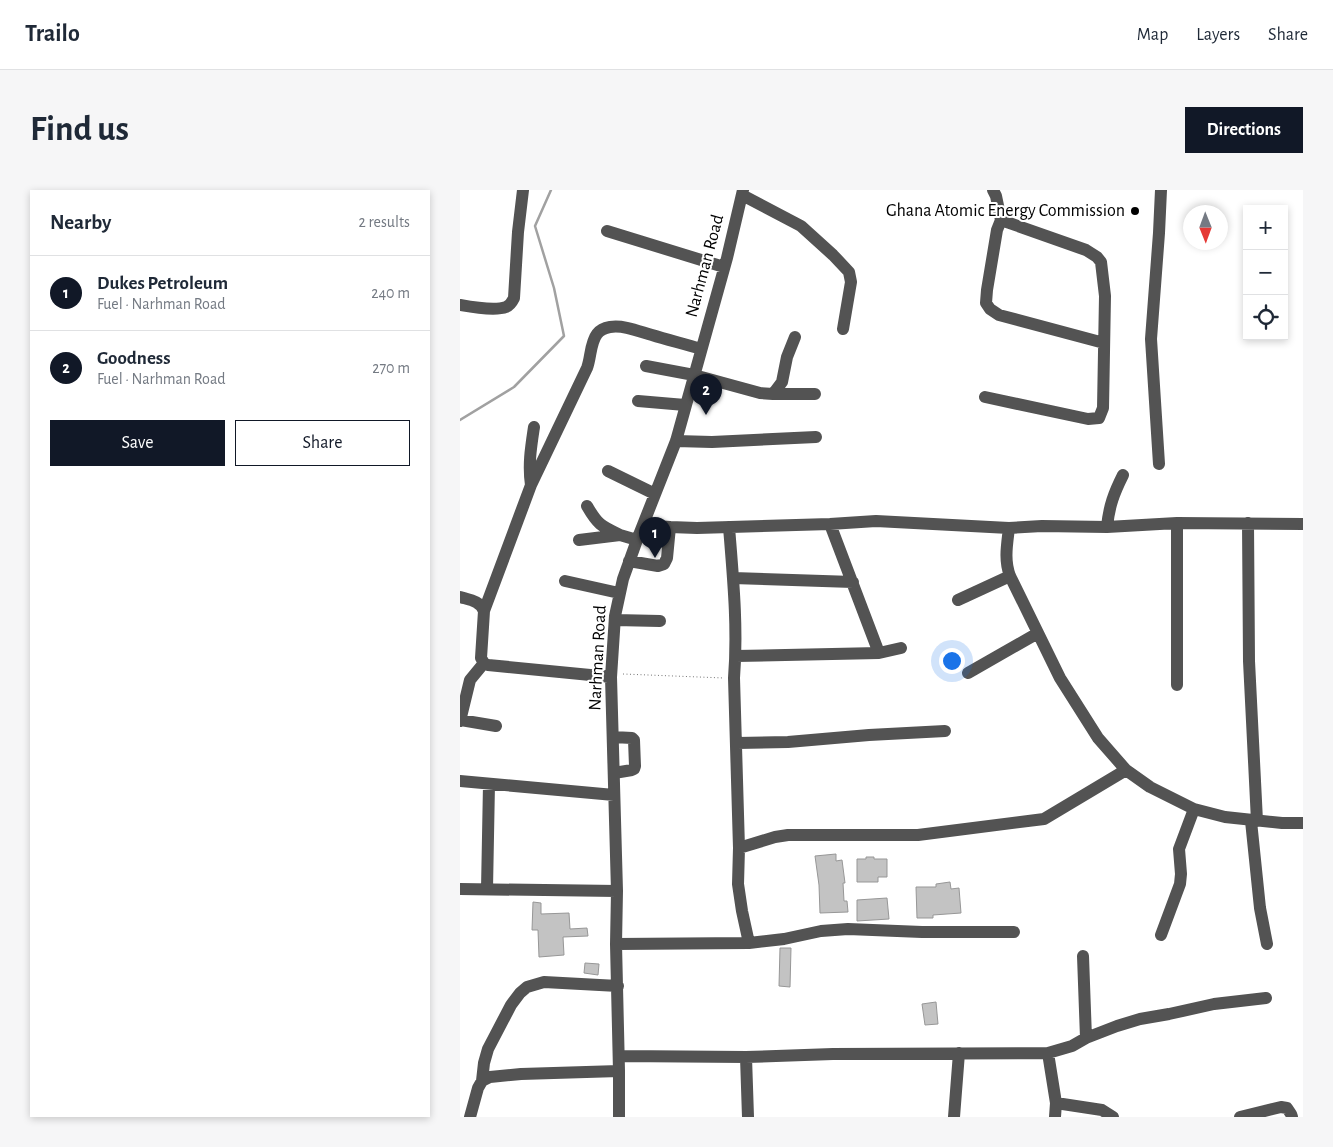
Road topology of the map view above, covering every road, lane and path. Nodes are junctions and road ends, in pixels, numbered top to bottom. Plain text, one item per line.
1 (523, 190) edge
2 (993, 190) edge
3 (1161, 190) edge
4 (743, 192) edge
5 (1001, 220) junction
6 (607, 231) dead end
7 (724, 267) junction
8 (460, 305) edge
9 (843, 330) dead end
10 (795, 337) dead end
11 (1104, 343) junction
12 (701, 349) junction
13 (646, 366) dead end
14 (694, 375) junction
15 (773, 394) junction
16 (815, 394) dead end
17 (985, 397) dead end
18 (638, 401) dead end
19 (686, 405) junction
20 (534, 427) dead end
21 (816, 437) dead end
22 (676, 441) junction
23 (1159, 464) dead end
24 (608, 472) dead end
25 (1123, 475) dead end
26 (530, 485) junction
27 (655, 494) junction
28 (587, 506) dead end
29 (1177, 523) junction
30 (1248, 523) junction
31 (643, 524) junction
32 (830, 524) junction
33 (1303, 524) edge
34 (1107, 526) junction
35 (670, 527) junction
36 (729, 527) junction
37 (1009, 528) junction
38 (620, 535) junction
39 (579, 540) dead end
40 (636, 540) junction
41 (629, 561) junction
42 (1010, 576) junction
43 (733, 578) junction
44 (566, 581) dead end
45 (853, 582) junction
46 (619, 593) junction
47 (460, 597) edge
48 (958, 600) dead end
49 (484, 611) junction
50 (615, 620) junction
51 (660, 621) dead end
52 (1038, 632) junction
53 (901, 648) dead end
54 (879, 653) junction
55 (736, 656) junction
56 (484, 663) junction
57 (968, 673) dead end
58 (611, 675) junction
59 (734, 678) junction
60 (1177, 685) dead end
61 (460, 720) edge
62 (496, 726) dead end
63 (945, 731) dead end
64 (613, 737) junction
65 (737, 742) junction
66 (1126, 770) junction
67 (614, 774) junction
68 (460, 781) edge
69 (489, 784) junction
70 (614, 795) junction
71 (1194, 809) junction
72 (1254, 821) junction
73 (1303, 823) edge
74 (739, 848) junction
75 (460, 889) edge
76 (487, 889) junction
77 (617, 891) junction
78 (1014, 932) dead end
79 (1161, 935) dead end
80 (749, 943) junction
81 (616, 944) junction
82 (1267, 944) dead end
83 (1083, 956) dead end
84 (618, 986) junction
85 (1266, 998) dead end
86 (1086, 1038) junction
87 (959, 1053) junction
88 (1048, 1053) junction
89 (619, 1056) junction
90 (746, 1057) junction
91 (619, 1071) junction
92 (482, 1081) junction
93 (1056, 1103) junction
94 (470, 1117) edge
95 (619, 1117) edge
96 (748, 1117) edge
97 (954, 1117) edge
98 (1055, 1117) edge
99 (1114, 1117) edge
100 (1240, 1117) edge
101 (1292, 1117) edge

1 - 8 street
2 - 5 street
3 - 23 street
4 - 7 street, Narhman Road
4 - 9 street
5 - 11 street
5 - 11 street
6 - 7 street
7 - 12 street, Narhman Road
10 - 15 street
11 - 17 street
12 - 14 street, Narhman Road
12 - 26 street
13 - 14 street
14 - 15 street
14 - 19 street, Narhman Road
15 - 16 street
18 - 19 street
19 - 22 street, Narhman Road
20 - 26 street
21 - 22 street
22 - 27 street, Narhman Road
24 - 27 street
25 - 34 street
26 - 49 street
27 - 31 street, Narhman Road
28 - 38 street
29 - 30 street
29 - 34 street
29 - 60 street
30 - 33 street
30 - 72 street
31 - 35 street
31 - 40 street, Narhman Road
32 - 36 street
32 - 37 street
32 - 45 street
34 - 37 street
35 - 36 street
35 - 41 street
36 - 43 street
37 - 42 street
38 - 39 street
38 - 40 street
40 - 41 street, Narhman Road
41 - 46 street, Narhman Road
42 - 48 street
42 - 52 street
43 - 45 street
43 - 55 street
44 - 46 street
45 - 54 street
46 - 50 street, Narhman Road
47 - 49 street
49 - 56 street
50 - 51 street
50 - 58 street, Narhman Road
52 - 57 street
52 - 66 street
53 - 54 street
54 - 55 street
55 - 59 street
56 - 58 street
56 - 61 street
58 - 59 path
58 - 64 street, Narhman Road
59 - 65 street
61 - 62 street
63 - 65 street
64 - 67 street, Narhman Road
64 - 67 street
65 - 74 street
66 - 71 street
66 - 74 street
67 - 70 street, Narhman Road
68 - 69 street
69 - 70 street
69 - 76 street
70 - 77 street, Narhman Road
71 - 72 street
71 - 79 street
72 - 73 street
72 - 82 street
74 - 80 street
75 - 76 street
76 - 77 street
77 - 81 street, Narhman Road
78 - 80 street
80 - 81 street
81 - 84 street, Narhman Road
83 - 86 street
84 - 89 street, Narhman Road
84 - 92 street
85 - 86 street
86 - 88 street
87 - 88 street
87 - 90 street
87 - 97 street
88 - 93 street
89 - 90 street
89 - 91 street, Narhman Road
90 - 96 street
91 - 92 street
91 - 95 street, Narhman Road
92 - 94 street
93 - 98 street
93 - 99 street
100 - 101 street

